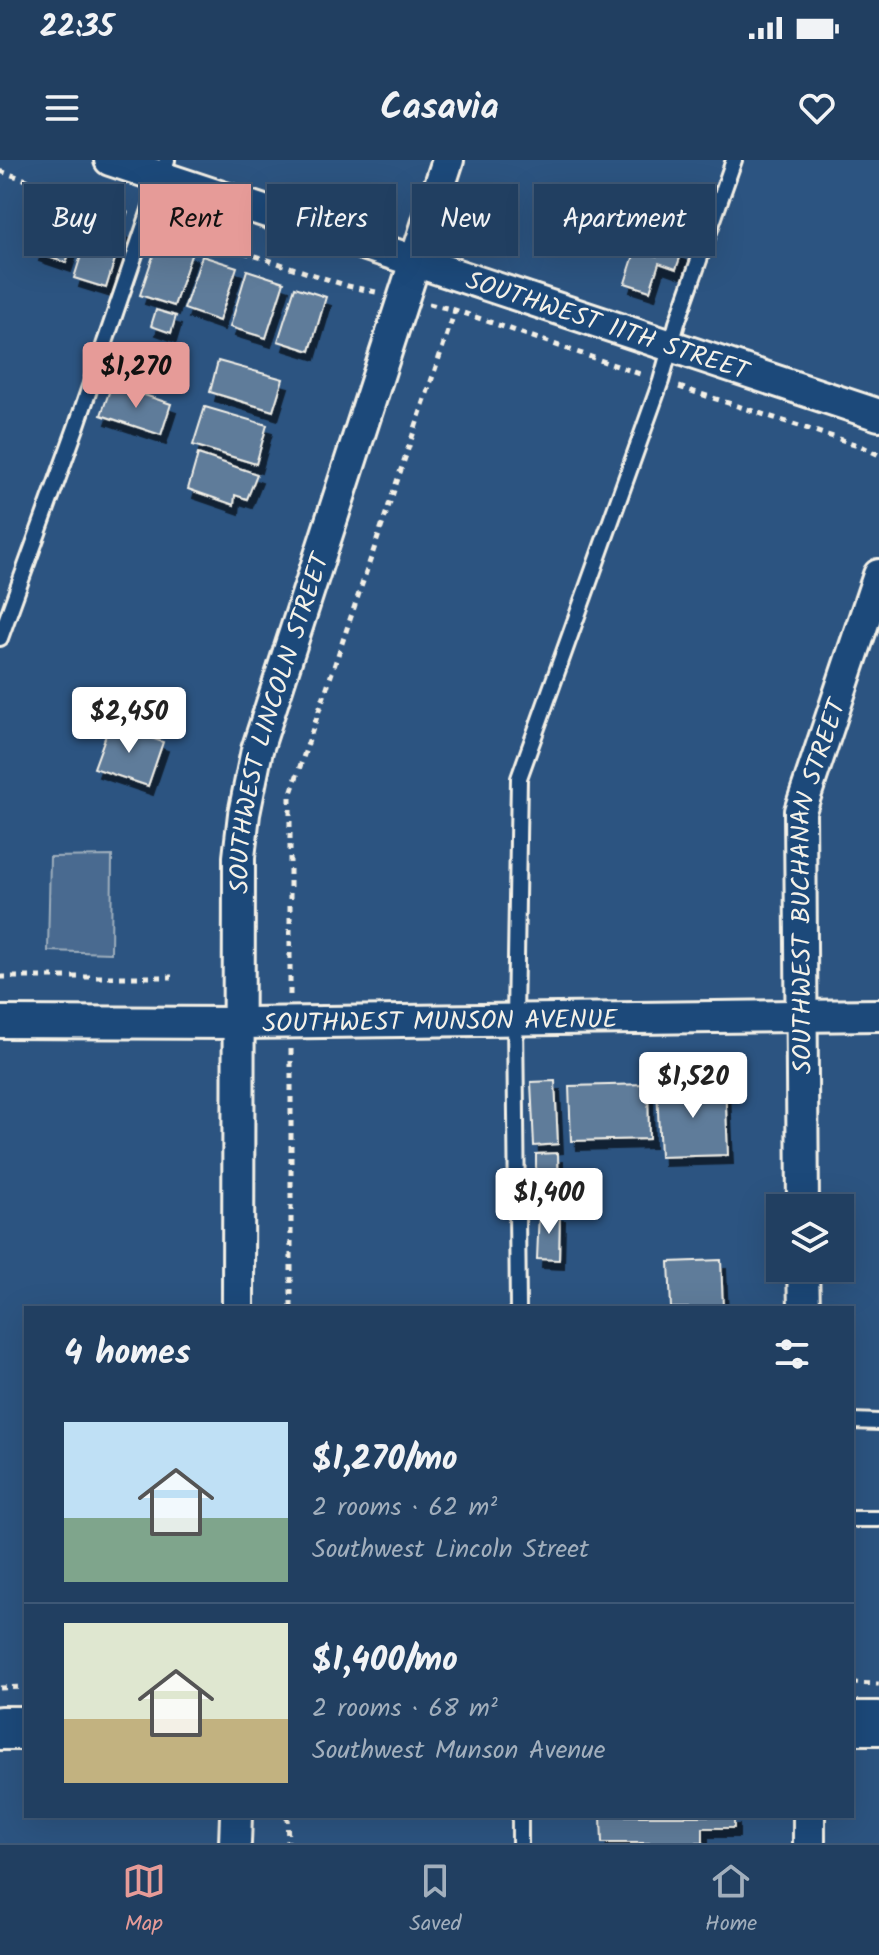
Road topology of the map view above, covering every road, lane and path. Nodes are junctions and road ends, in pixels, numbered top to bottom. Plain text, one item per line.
1 (110, 160) edge
2 (448, 160) edge
3 (734, 160) edge
4 (164, 169) edge
5 (0, 171) edge
6 (140, 219) edge
7 (140, 241) edge
8 (251, 255) edge
9 (414, 261) junction
10 (464, 277) junction
11 (402, 298) junction
12 (455, 310) junction
13 (673, 346) junction
14 (661, 381) junction
15 (879, 415) edge
16 (879, 455) edge
17 (879, 575) edge
18 (0, 638) edge
19 (0, 977) edge
20 (172, 977) dead end
21 (879, 1015) edge
22 (801, 1016) junction
23 (515, 1019) junction
24 (0, 1022) edge
25 (239, 1023) junction
26 (290, 1023) junction
27 (803, 1194) edge
28 (803, 1282) edge
29 (238, 1306) edge
30 (291, 1306) edge
31 (518, 1306) edge
32 (804, 1306) edge
33 (854, 1421) edge
34 (879, 1422) edge
35 (854, 1519) edge
36 (879, 1519) edge
37 (854, 1683) edge
38 (879, 1684) edge
39 (24, 1687) edge
40 (0, 1688) edge
41 (854, 1723) edge
42 (879, 1723) edge
43 (0, 1728) edge
44 (24, 1728) edge
45 (236, 1818) edge
46 (287, 1818) edge
47 (520, 1818) edge
48 (809, 1818) edge
49 (235, 1843) edge
50 (288, 1843) edge
51 (520, 1843) edge
52 (809, 1843) edge

1 - 4 street, SOUTHWEST 11TH STREET
2 - 9 street, SOUTHWEST LINCOLN STREET
3 - 13 lane
4 - 9 street, SOUTHWEST 11TH STREET
5 - 6 path
7 - 18 lane
8 - 11 path
9 - 10 street, SOUTHWEST 11TH STREET
9 - 11 street, SOUTHWEST LINCOLN STREET
10 - 12 path
10 - 13 street, SOUTHWEST 11TH STREET
11 - 12 path
11 - 25 street, SOUTHWEST LINCOLN STREET
12 - 14 path
12 - 26 path
13 - 14 lane
13 - 15 street, SOUTHWEST 11TH STREET
14 - 16 path
14 - 23 lane
17 - 22 street, SOUTHWEST BUCHANAN STREET
19 - 20 path
21 - 22 street, SOUTHWEST MUNSON AVENUE
22 - 23 street, SOUTHWEST MUNSON AVENUE
22 - 27 street, SOUTHWEST BUCHANAN STREET
23 - 26 street, SOUTHWEST MUNSON AVENUE
23 - 31 lane
24 - 25 street, SOUTHWEST MUNSON AVENUE
25 - 26 street, SOUTHWEST MUNSON AVENUE
25 - 29 street, SOUTHWEST LINCOLN STREET
26 - 30 path
28 - 32 street
33 - 34 lane
35 - 36 lane
37 - 38 path
39 - 40 path
41 - 42 main road
43 - 44 main road
45 - 49 street
46 - 50 path
47 - 51 lane
48 - 52 street

